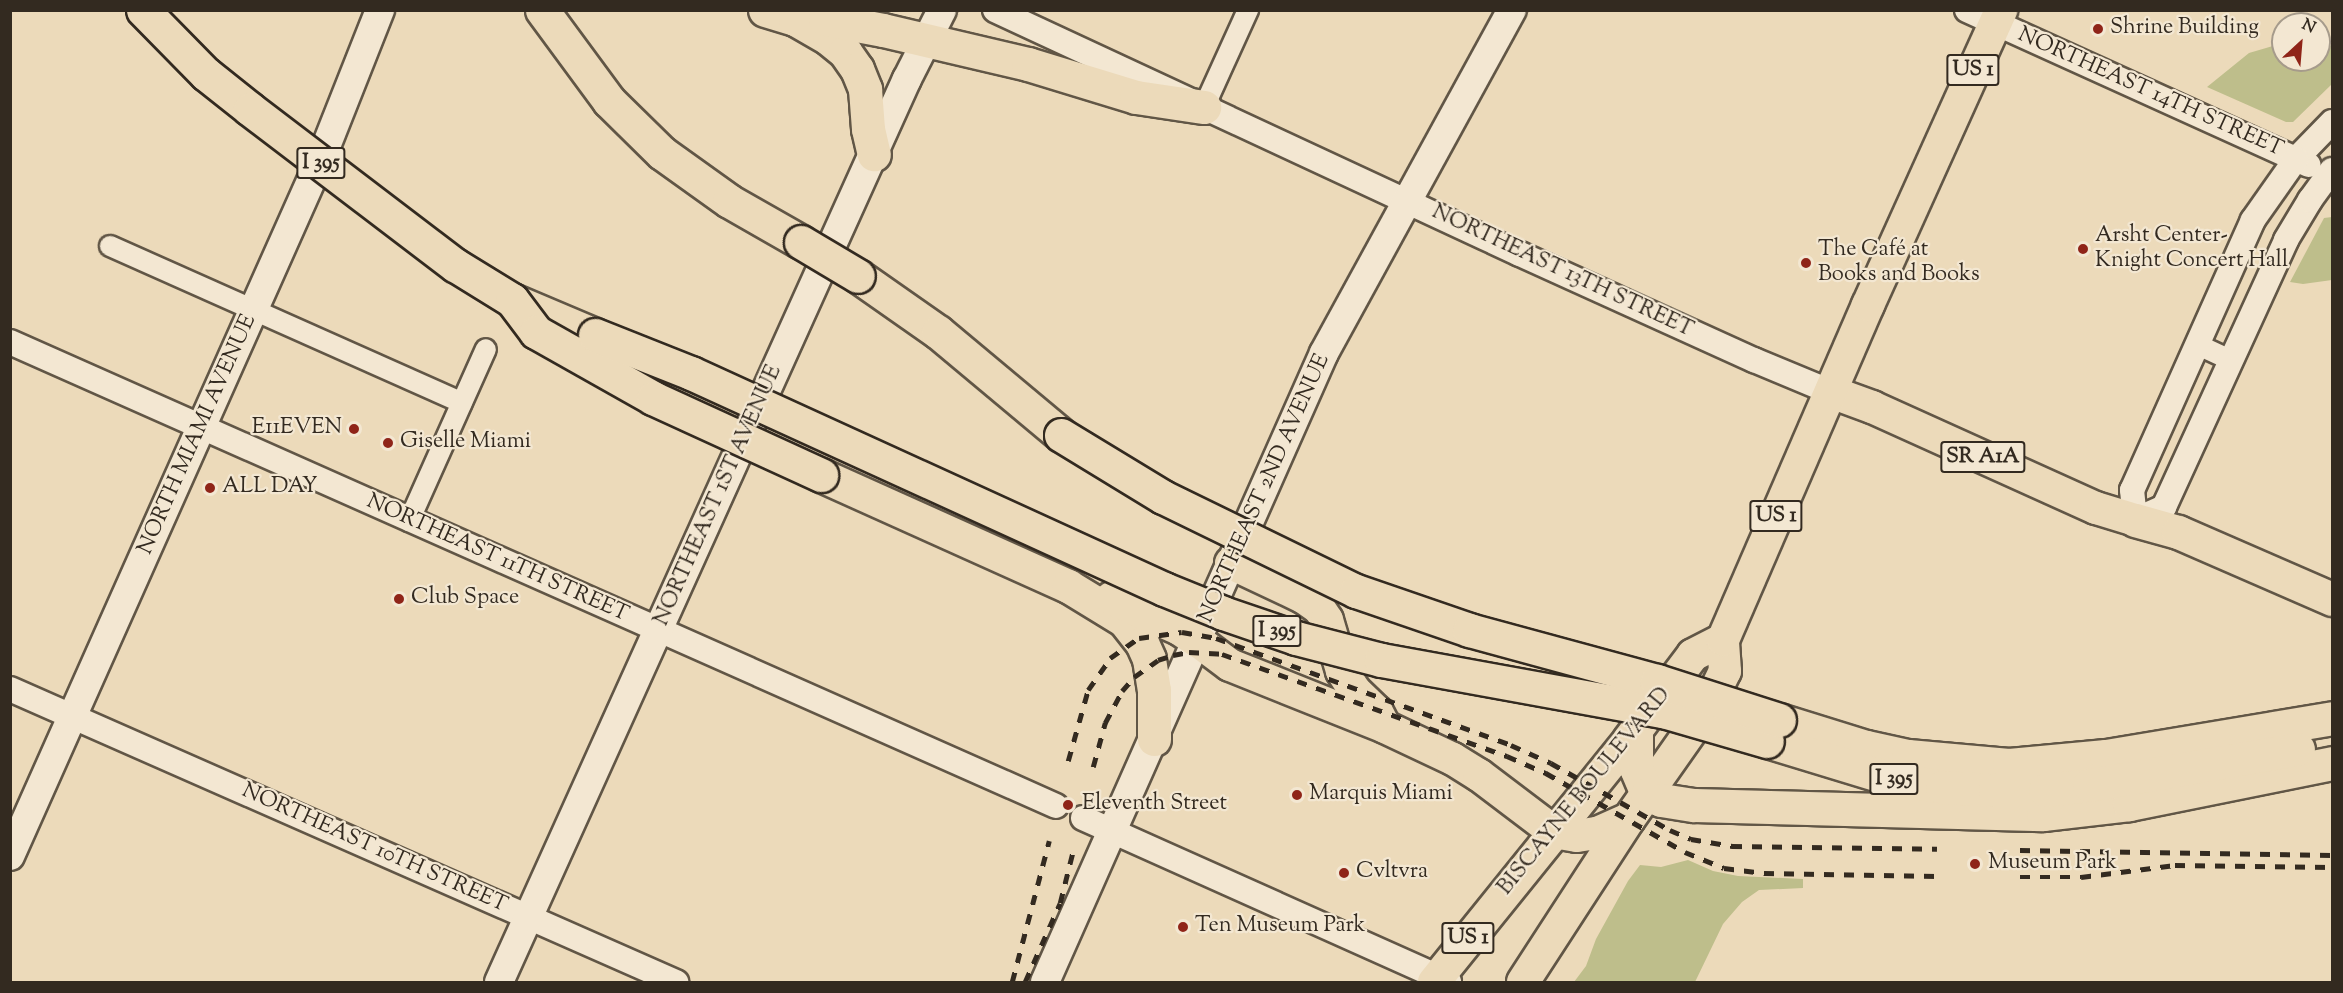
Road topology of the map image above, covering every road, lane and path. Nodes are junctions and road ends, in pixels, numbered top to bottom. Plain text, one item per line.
1 (143, 10) edge
2 (380, 10) edge
3 (542, 10) edge
4 (942, 10) edge
5 (995, 10) edge
6 (1248, 10) edge
7 (1512, 10) edge
8 (780, 15) edge
9 (1987, 15) edge
10 (926, 41) junction
11 (1204, 107) junction
12 (2332, 122) edge
13 (874, 154) junction
14 (2296, 159) junction
15 (2331, 173) edge
16 (1408, 201) junction
17 (110, 246) dead end
18 (512, 300) junction
19 (254, 310) junction
20 (10, 342) edge
21 (2196, 344) junction
22 (486, 349) dead end
23 (2230, 360) junction
24 (1831, 392) junction
25 (462, 403) junction
26 (202, 428) junction
27 (2135, 520) junction
28 (409, 521) junction
29 (1231, 563) junction
30 (1068, 586) junction
31 (2332, 599) edge
32 (659, 630) junction
33 (1723, 640) junction
34 (1198, 641) junction
35 (10, 689) edge
36 (73, 717) junction
37 (2332, 718) edge
38 (1385, 727) junction
39 (1636, 731) junction
40 (1773, 731) junction
41 (1154, 739) junction
42 (2332, 744) edge
43 (2332, 763) edge
44 (1056, 806) dead end
45 (1638, 806) junction
46 (1083, 818) dead end
47 (1113, 832) junction
48 (1554, 832) junction
49 (10, 856) edge
50 (529, 917) junction
51 (1440, 981) edge
52 (499, 982) edge
53 (676, 982) edge
54 (1046, 982) edge
55 (1523, 982) edge

1 - 18 highway, I 395, bridge
2 - 19 main road, NORTH MIAMI AVENUE
3 - 40 highway, I 395, bridge
4 - 10 main road, NORTHEAST 1ST AVENUE
5 - 11 street, NORTHEAST 13TH STREET
6 - 11 street
7 - 16 main road, NORTHEAST 2ND AVENUE
8 - 10 highway
8 - 13 highway
9 - 14 street, NORTHEAST 14TH STREET
9 - 24 main road, BISCAYNE BOULEVARD / US 1
10 - 11 highway
10 - 13 main road, NORTHEAST 1ST AVENUE
11 - 16 street, NORTHEAST 13TH STREET
12 - 14 street
13 - 32 main road, NORTHEAST 1ST AVENUE
14 - 15 street, NORTHEAST 14TH STREET
14 - 21 street
15 - 23 street
16 - 24 street, NORTHEAST 13TH STREET
16 - 29 main road, NORTHEAST 2ND AVENUE
17 - 19 street
18 - 30 highway, bridge
18 - 40 highway, I 395, bridge
19 - 25 street
19 - 26 main road, NORTH MIAMI AVENUE
20 - 26 street, NORTHEAST 11TH STREET
21 - 23 street
21 - 27 street
22 - 25 street
23 - 27 street
24 - 27 main road, NORTHEAST 13TH STREET / SR A1A
24 - 33 main road, BISCAYNE BOULEVARD / US 1
25 - 28 street
26 - 28 street, NORTHEAST 11TH STREET
26 - 36 main road, NORTH MIAMI AVENUE
27 - 31 highway
28 - 32 street, NORTHEAST 11TH STREET
29 - 34 main road, NORTHEAST 2ND AVENUE
29 - 38 main road
30 - 34 highway
30 - 41 highway
32 - 44 street, NORTHEAST 11TH STREET
32 - 50 main road, NORTHEAST 1ST AVENUE
33 - 39 main road, BISCAYNE BOULEVARD / US 1
33 - 45 main road, BISCAYNE BOULEVARD / US 1
34 - 38 main road
34 - 41 main road, NORTHEAST 2ND AVENUE
35 - 36 street, NORTHEAST 10TH STREET
36 - 49 main road, NORTH MIAMI AVENUE
36 - 50 street, NORTHEAST 10TH STREET
37 - 40 highway, I 395
38 - 48 main road
39 - 45 highway
39 - 48 main road, BISCAYNE BOULEVARD / US 1
40 - 42 highway, I 395
41 - 47 main road, NORTHEAST 2ND AVENUE
43 - 45 highway
45 - 48 main road
45 - 55 main road, BISCAYNE BOULEVARD / US 1
46 - 47 street
47 - 51 street
47 - 54 main road, NORTHEAST 2ND AVENUE
48 - 51 main road, BISCAYNE BOULEVARD / US 1
50 - 52 main road, NORTHEAST 1ST AVENUE
50 - 53 street, NORTHEAST 10TH STREET

